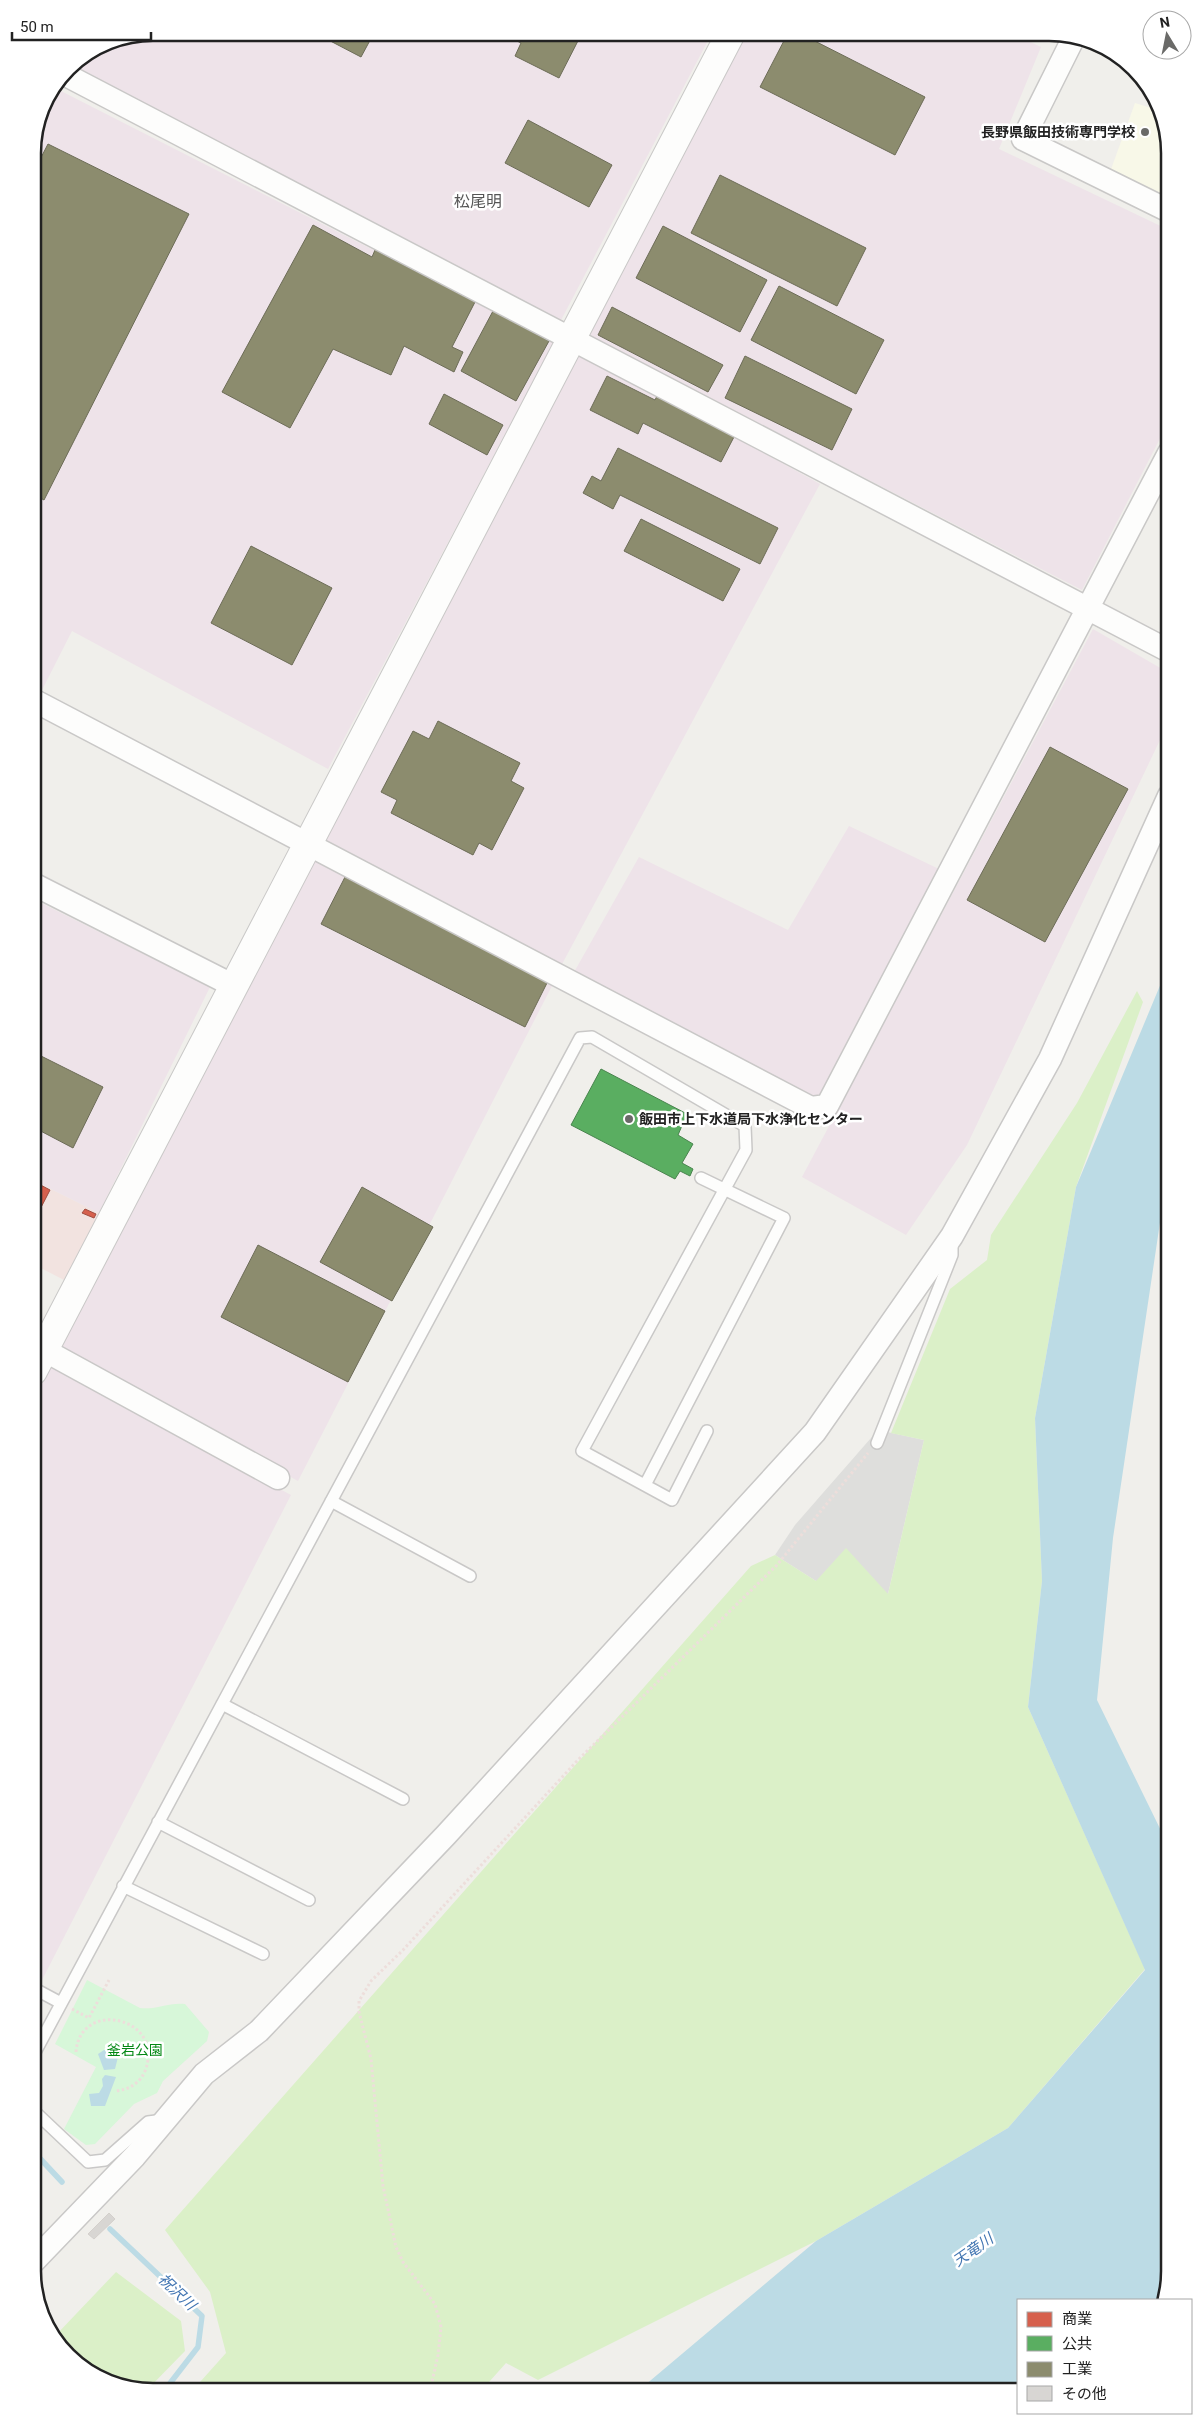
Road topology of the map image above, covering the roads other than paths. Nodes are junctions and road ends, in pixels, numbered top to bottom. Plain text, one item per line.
1 (727, 41) edge
2 (1072, 43) edge
3 (71, 77) edge
4 (1161, 207) edge
5 (573, 338) junction
6 (1161, 470) edge
7 (1088, 609) junction
8 (1161, 646) edge
9 (41, 704) edge
10 (1161, 816) edge
11 (305, 845) junction
12 (41, 888) edge
13 (232, 985) junction
14 (701, 1178) dead end
15 (725, 1189) junction
16 (952, 1236) junction
17 (41, 1346) edge
18 (41, 1358) edge
19 (707, 1431) dead end
20 (876, 1443) road end
21 (278, 1478) dead end
22 (645, 1485) junction
23 (331, 1501) junction
24 (470, 1576) dead end
25 (222, 1704) junction
26 (403, 1799) dead end
27 (158, 1822) junction
28 (124, 1886) junction
29 (310, 1900) dead end
30 (262, 1954) dead end
31 (41, 1993) edge
32 (61, 2003) junction
33 (41, 2040) edge
34 (41, 2118) edge
35 (168, 2119) junction
36 (41, 2253) edge

1 - 5 street
2 - 4 street
3 - 5 street
5 - 7 street
5 - 11 street
6 - 7 street
7 - 8 street
7 - 11 street
9 - 11 street
10 - 16 street
11 - 13 street
12 - 13 street
13 - 17 street
14 - 15 lane
15 - 22 lane
15 - 22 lane
15 - 23 lane
16 - 20 lane
16 - 35 street
18 - 21 street
19 - 22 lane
23 - 24 lane
23 - 25 lane
25 - 26 lane
25 - 27 lane
27 - 28 lane
27 - 29 lane
28 - 30 lane
28 - 32 lane
31 - 32 lane
32 - 33 lane
34 - 35 lane
35 - 36 street

